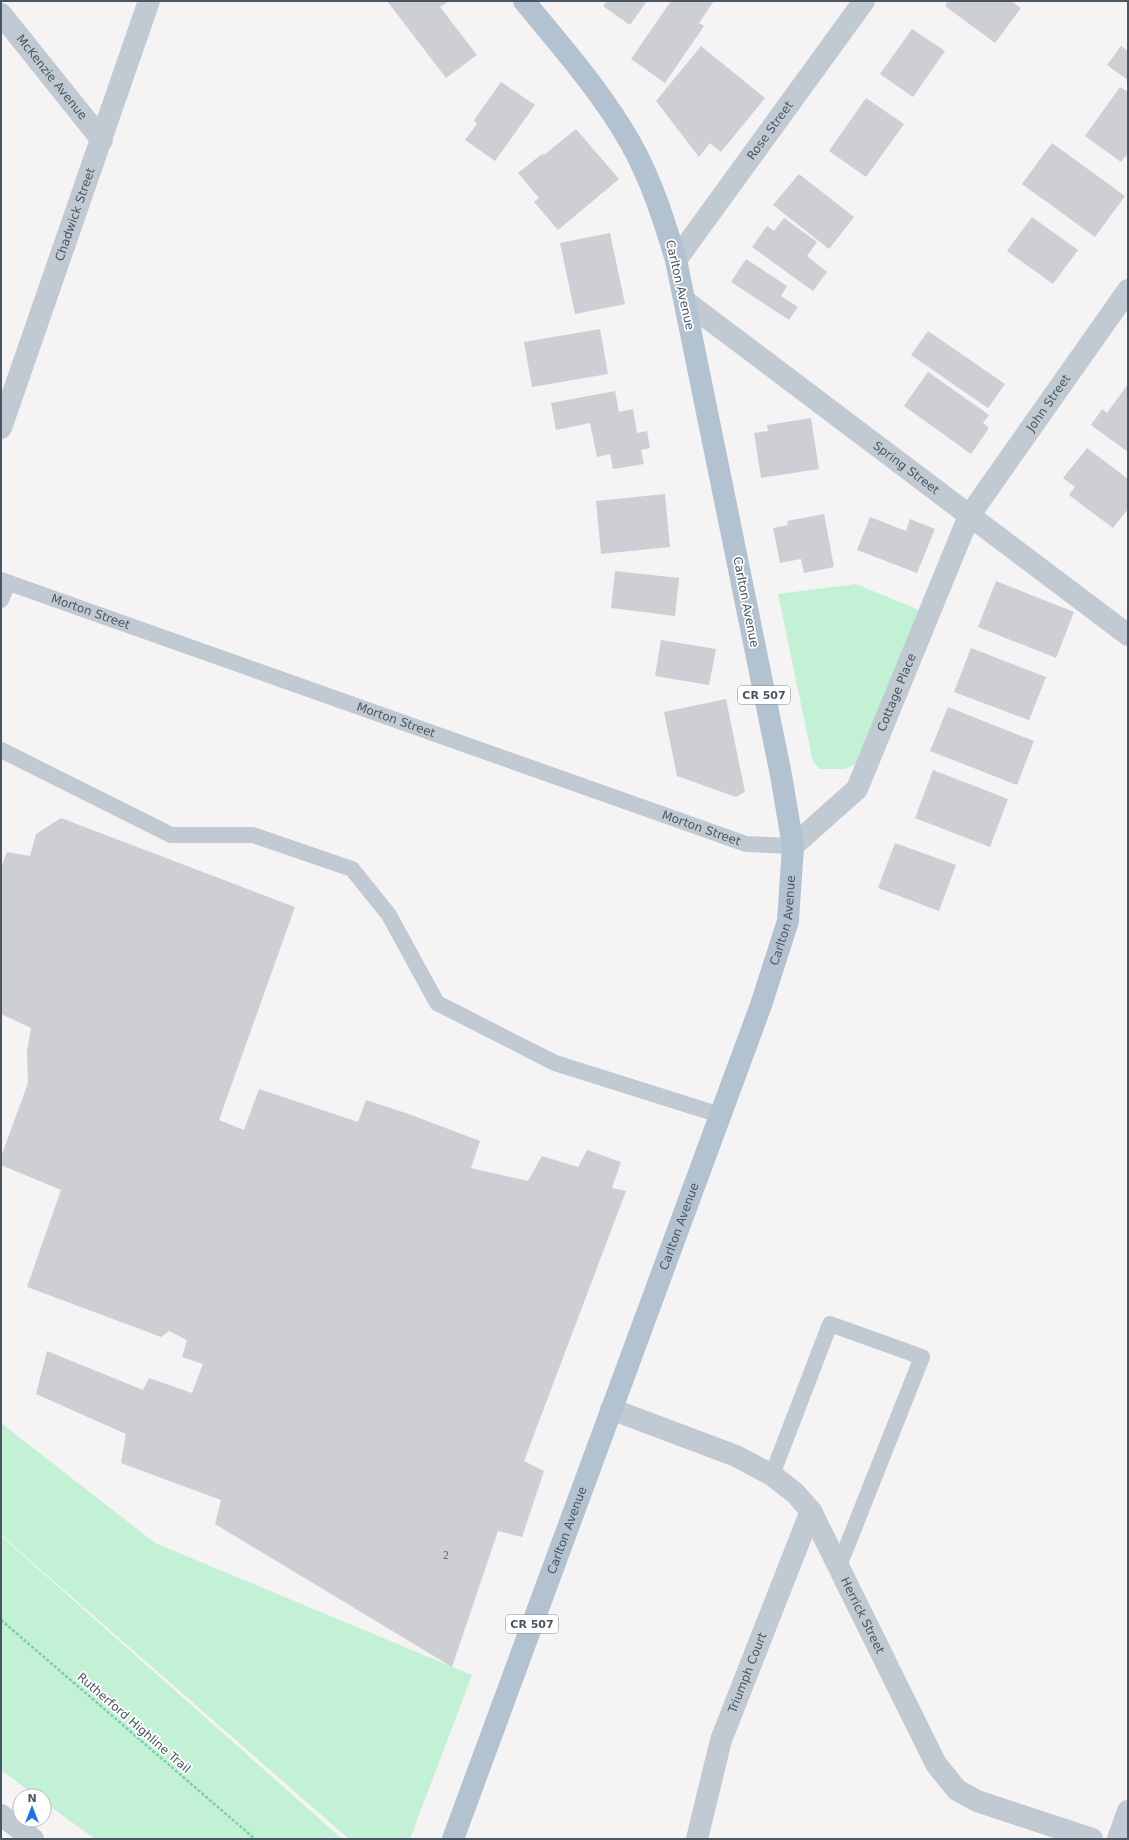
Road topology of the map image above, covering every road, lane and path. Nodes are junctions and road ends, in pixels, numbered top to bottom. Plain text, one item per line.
1 (149, 1) edge
2 (524, 1) edge
3 (864, 1) edge
4 (1, 14) edge
5 (102, 140) junction
6 (676, 260) junction
7 (1128, 290) edge
8 (684, 301) junction
9 (1, 428) edge
10 (969, 516) junction
11 (5, 582) edge
12 (1, 600) edge
13 (1128, 635) edge
14 (1, 750) edge
15 (792, 846) junction
16 (720, 1115) junction
17 (611, 1409) junction
18 (772, 1475) junction
19 (811, 1510) junction
20 (839, 1566) junction
21 (1, 1620) edge
22 (1128, 1811) edge
23 (1, 1815) edge
24 (33, 1839) edge
25 (255, 1839) edge
26 (453, 1839) edge
27 (697, 1839) edge
28 (1092, 1839) edge
29 (1118, 1839) edge

1 - 5 street, Chadwick Street
2 - 6 main road, Carlton Avenue / CR 507
3 - 6 street, Rose Street
4 - 5 street, McKenzie Avenue
5 - 9 street, Chadwick Street
6 - 8 main road, Carlton Avenue / CR 507
7 - 10 street, John Street
8 - 10 street, Spring Street
8 - 15 main road, Carlton Avenue / CR 507
10 - 13 street, Spring Street
10 - 15 street, Cottage Place
11 - 12 lane
11 - 15 lane, Morton Street
14 - 16 lane
15 - 16 main road, Carlton Avenue / CR 507
16 - 17 main road, Carlton Avenue / CR 507
17 - 18 street, Herrick Street
17 - 26 main road, Carlton Avenue / CR 507
18 - 19 street, Herrick Street
18 - 20 lane
19 - 20 street, Herrick Street
19 - 27 street, Triumph Court
20 - 28 street, Herrick Street
21 - 25 path, Rutherford Highline Trail
22 - 29 street
23 - 24 street

